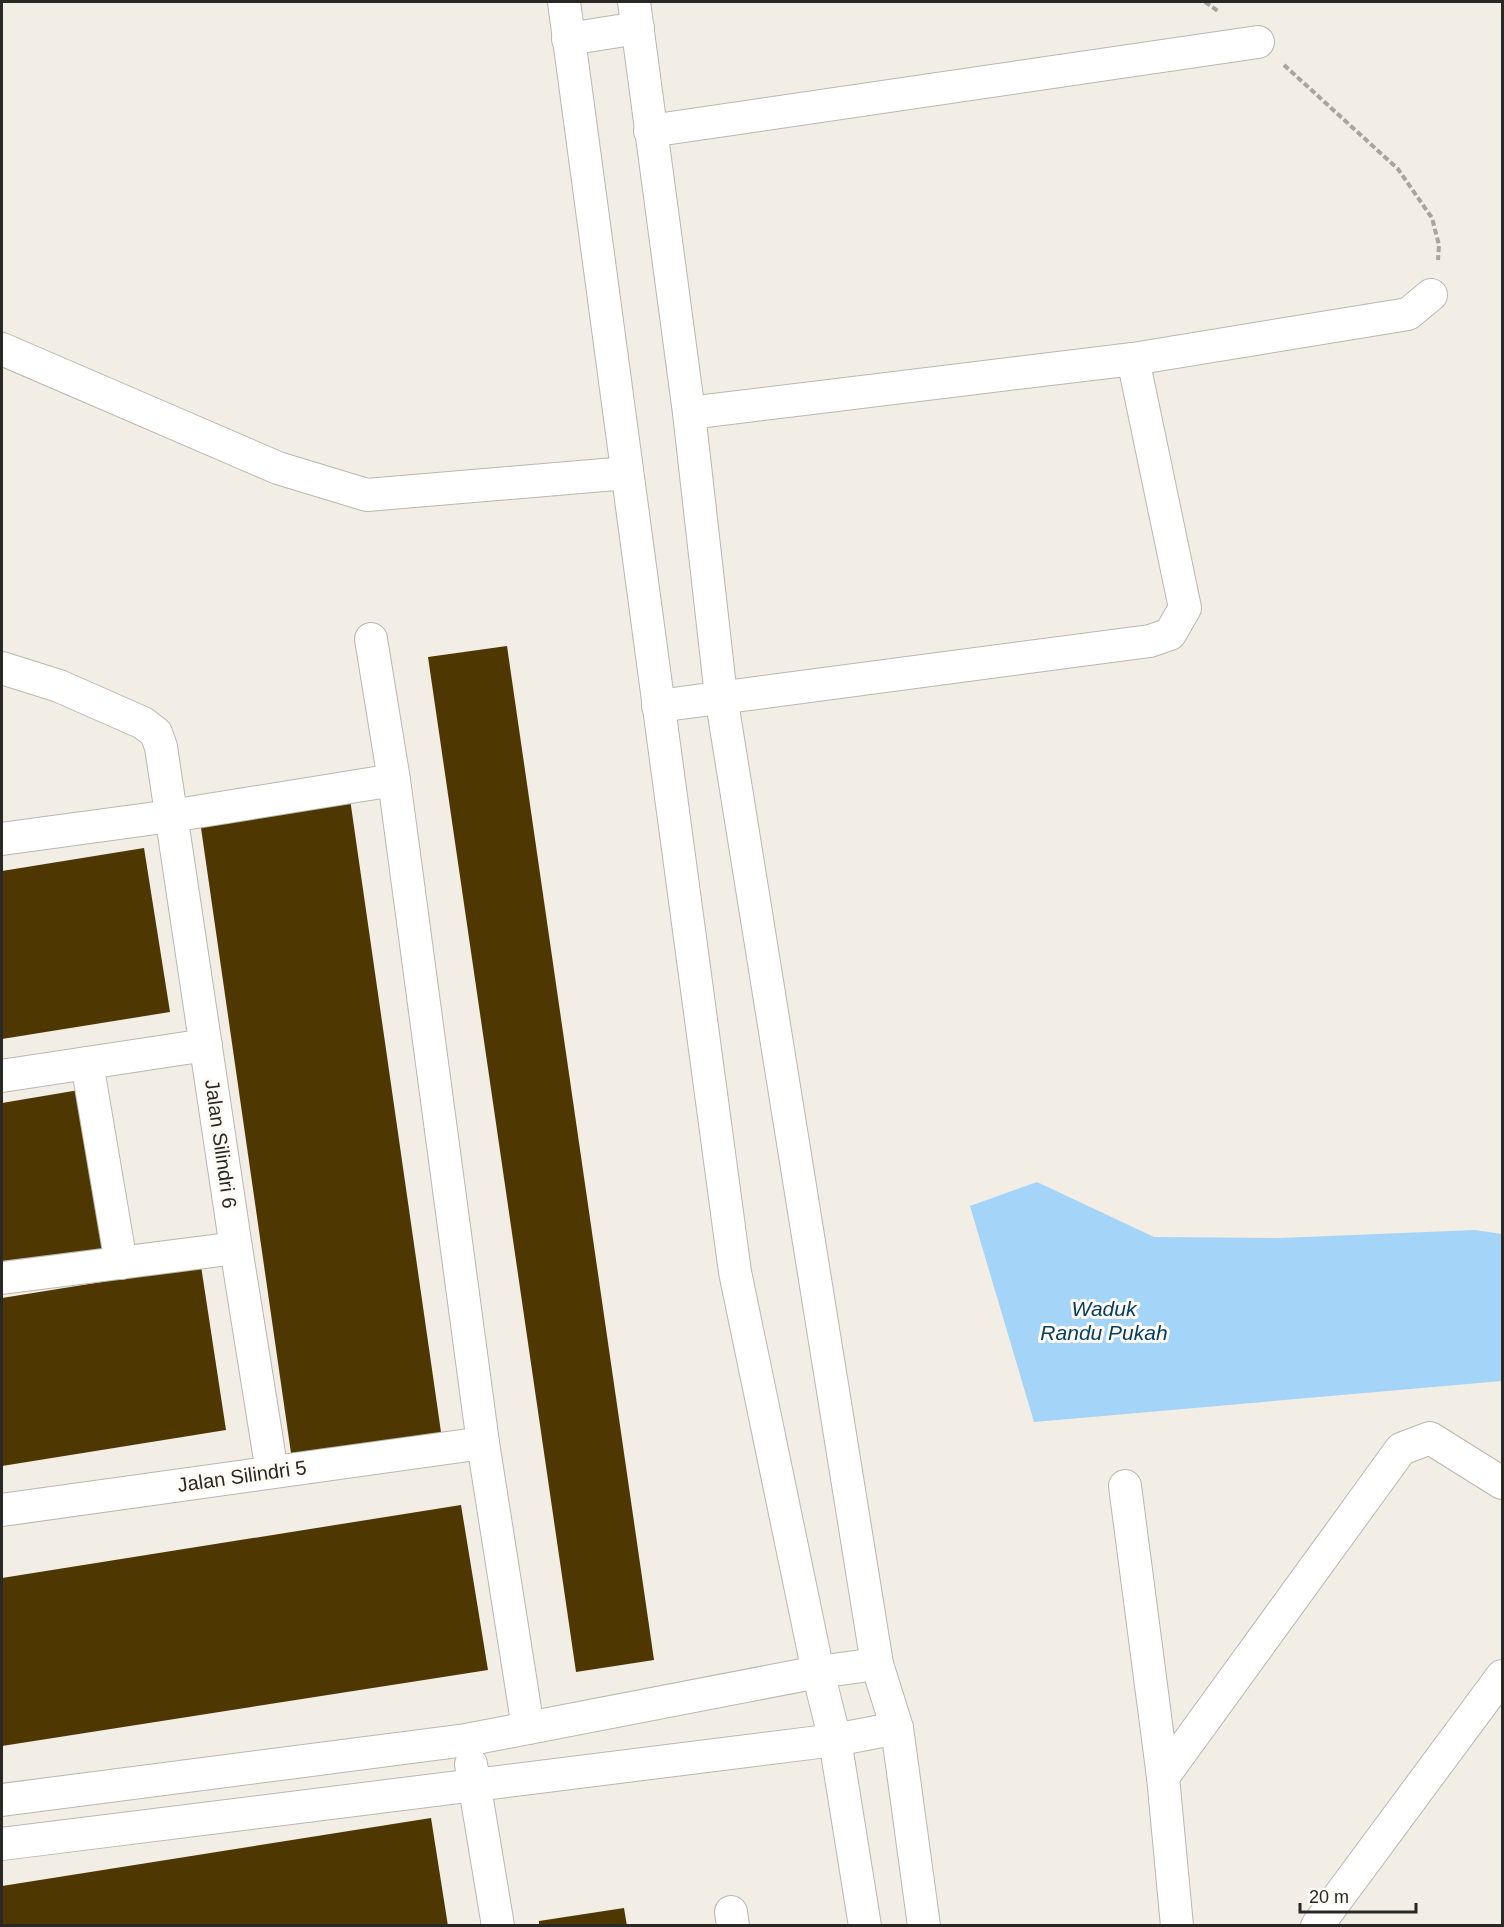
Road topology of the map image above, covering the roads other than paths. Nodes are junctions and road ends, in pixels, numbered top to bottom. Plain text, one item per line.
1 (564, 2) edge
2 (636, 15) edge
3 (568, 39) junction
4 (1258, 42) road end
5 (650, 131) junction
6 (1431, 295) road end
7 (2, 349) edge
8 (1133, 359) junction
9 (689, 413) junction
10 (627, 473) junction
11 (371, 639) dead end
12 (2, 668) edge
13 (721, 696) junction
14 (658, 705) junction
15 (394, 780) junction
16 (171, 816) junction
17 (2, 839) edge
18 (206, 1045) junction
19 (87, 1063) junction
20 (2, 1076) edge
21 (236, 1248) junction
22 (121, 1263) junction
23 (2, 1278) edge
24 (483, 1443) junction
25 (273, 1472) junction
26 (1503, 1483) edge
27 (1125, 1486) dead end
28 (2, 1510) edge
29 (877, 1664) junction
30 (818, 1672) junction
31 (1503, 1676) edge
32 (528, 1728) junction
33 (897, 1728) junction
34 (466, 1740) junction
35 (835, 1740) junction
36 (1163, 1777) junction
37 (476, 1784) junction
38 (2, 1800) edge
39 (2, 1844) edge
40 (498, 1926) edge
41 (865, 1926) edge
42 (924, 1926) edge
43 (1177, 1926) edge
44 (1317, 1926) edge

1 - 3 street
2 - 3 street
2 - 5 street
3 - 10 street
4 - 5 street
5 - 9 street
6 - 8 street
7 - 10 street
8 - 9 street
8 - 13 street
9 - 13 street
10 - 14 street
11 - 15 street
12 - 16 street, Jalan Silindri 6
13 - 14 street
13 - 29 street
14 - 30 street
15 - 16 street
15 - 24 street
16 - 17 street
16 - 18 street, Jalan Silindri 6
18 - 19 street
18 - 21 street, Jalan Silindri 6
19 - 20 street
19 - 22 street
21 - 22 street
21 - 25 street, Jalan Silindri 6
22 - 23 street
24 - 25 street, Jalan Silindri 5
24 - 32 street
25 - 28 street, Jalan Silindri 5
26 - 36 street
27 - 36 street
29 - 30 street
29 - 33 street
30 - 32 street
30 - 35 street
31 - 44 street
32 - 34 street
33 - 35 street
33 - 42 street
34 - 37 street
34 - 38 street
35 - 37 street
35 - 41 street
36 - 43 street
37 - 39 street
37 - 40 street

